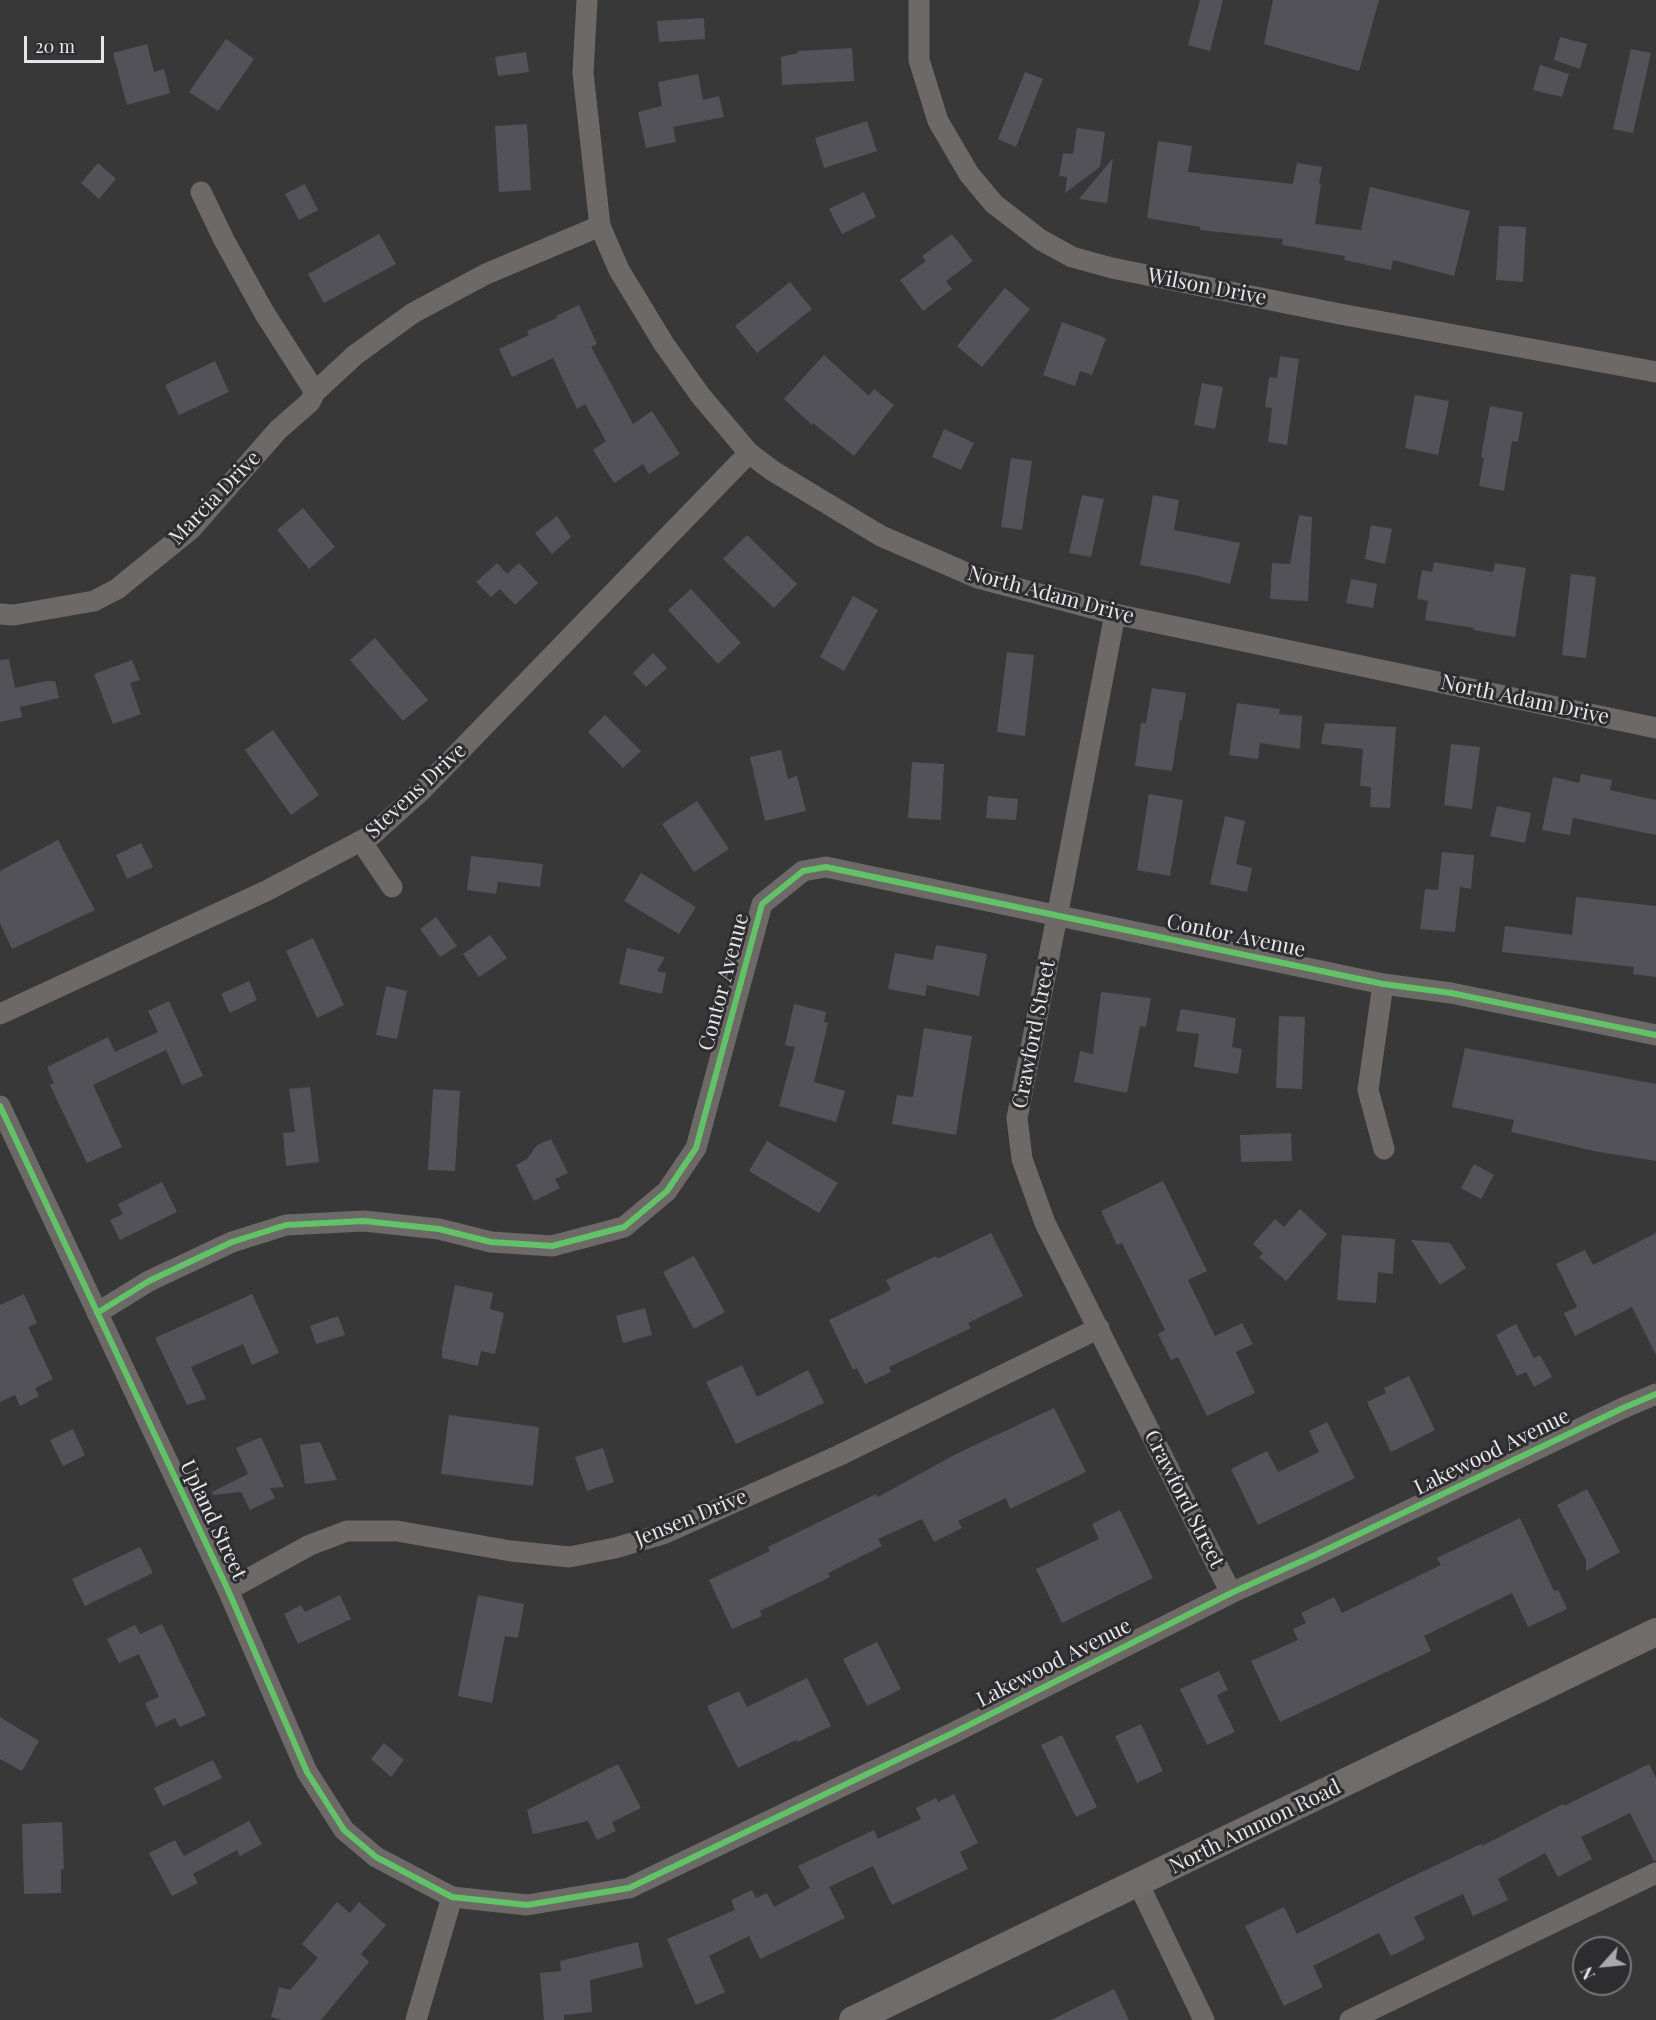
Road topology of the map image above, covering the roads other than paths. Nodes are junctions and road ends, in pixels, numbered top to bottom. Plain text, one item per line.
1 (587, 0) edge
2 (919, 0) edge
3 (201, 192) dead end
4 (600, 226) junction
5 (1656, 372) edge
6 (315, 392) junction
7 (749, 453) junction
8 (0, 614) edge
9 (1114, 614) junction
10 (1656, 728) edge
11 (361, 841) junction
12 (392, 887) dead end
13 (1058, 915) junction
14 (1383, 984) junction
15 (0, 1014) edge
16 (1656, 1035) edge
17 (0, 1106) edge
18 (1384, 1149) dead end
19 (97, 1313) junction
20 (1099, 1328) junction
21 (1656, 1394) edge
22 (228, 1590) junction
23 (1231, 1593) junction
24 (1656, 1632) edge
25 (1656, 1873) edge
26 (1138, 1883) junction
27 (452, 1897) junction
28 (416, 2020) edge
29 (853, 2020) edge
30 (1204, 2020) edge
31 (1350, 2020) edge

1 - 4 street, North Adam Drive
2 - 5 street, Wilson Drive
3 - 6 street
4 - 6 street, Marcia Drive
4 - 7 street, North Adam Drive
6 - 8 street, Marcia Drive
7 - 9 street, North Adam Drive
7 - 11 street, Stevens Drive
9 - 10 street, North Adam Drive
9 - 13 street, Crawford Street
11 - 12 street
11 - 15 street, Stevens Drive
13 - 14 street, Contor Avenue
13 - 19 street, Contor Avenue
13 - 20 street, Crawford Street
14 - 16 street, Contor Avenue
14 - 18 street
17 - 19 street, Upland Street
19 - 22 street, Upland Street
20 - 22 street, Jensen Drive
20 - 23 street, Crawford Street
21 - 23 street, Lakewood Avenue
22 - 27 street, Upland Street
23 - 27 street, Lakewood Avenue
24 - 26 main road, North Ammon Road
25 - 31 street
26 - 29 main road, North Ammon Road
26 - 30 street
27 - 28 street

